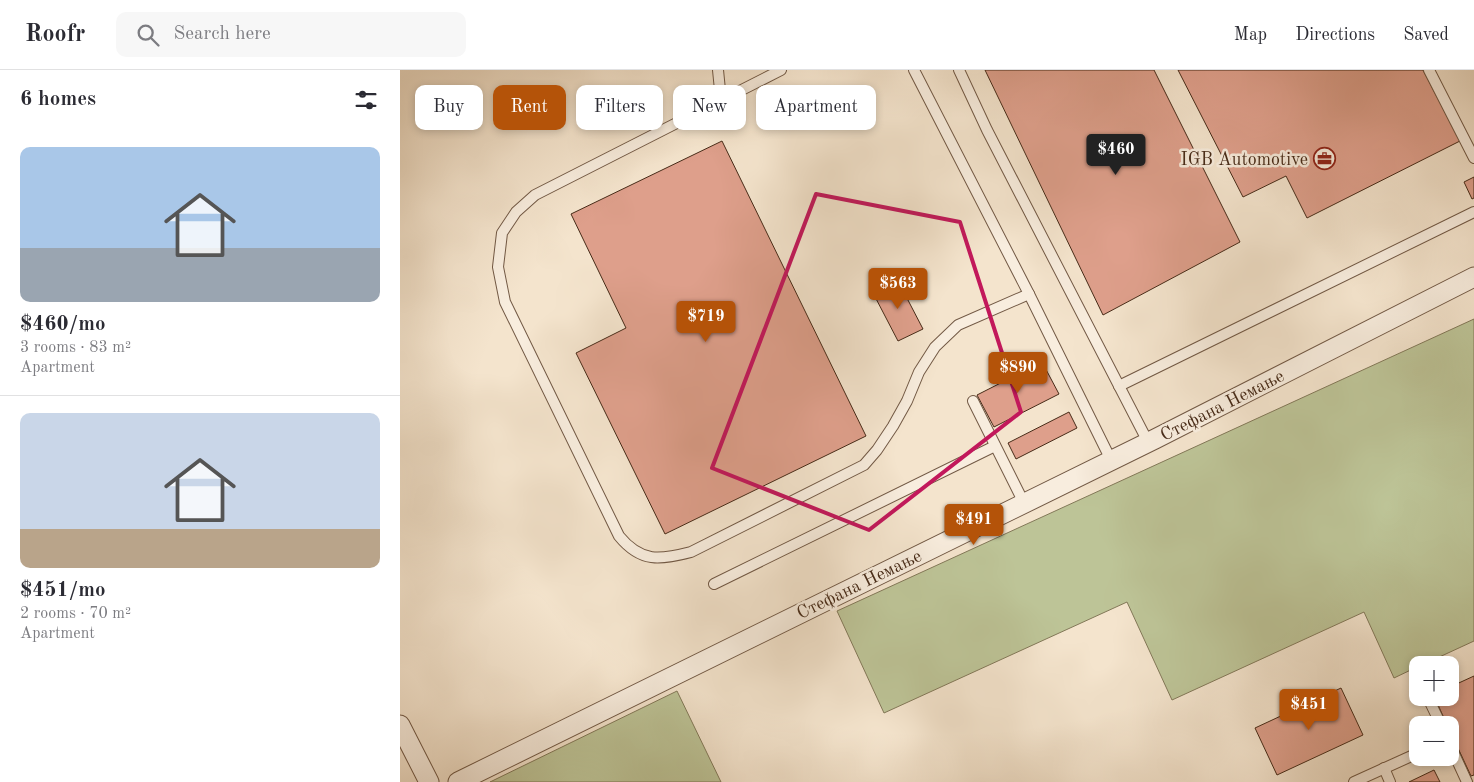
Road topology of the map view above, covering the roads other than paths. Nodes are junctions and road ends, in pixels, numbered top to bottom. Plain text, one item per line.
1 (718, 70) edge
2 (781, 70) edge
3 (914, 70) edge
4 (959, 70) edge
5 (1429, 70) edge
6 (720, 85) edge
7 (746, 88) edge
8 (673, 125) edge
9 (1474, 158) edge
10 (1474, 212) edge
11 (1474, 277) edge
12 (1030, 294) junction
13 (1119, 386) junction
14 (973, 401) dead end
15 (1148, 442) junction
16 (995, 446) junction
17 (1111, 460) junction
18 (1024, 503) junction
19 (714, 584) dead end
20 (400, 725) edge
21 (1409, 757) edge
22 (1459, 765) edge
23 (1384, 768) junction
24 (429, 782) edge
25 (458, 782) edge
26 (1354, 782) edge
27 (1390, 782) edge
28 (1467, 782) edge

1 - 6 lane
2 - 7 lane
3 - 12 lane
4 - 13 lane
5 - 9 lane
8 - 12 lane
10 - 13 lane
11 - 15 street, Стефана Немање
12 - 17 lane
13 - 15 lane
14 - 16 lane
15 - 17 street, Стефана Немање
16 - 18 lane
16 - 19 lane
17 - 18 street, Стефана Немање
18 - 25 street, Стефана Немање
20 - 24 street
21 - 23 lane
22 - 28 lane
23 - 26 lane
23 - 27 lane

